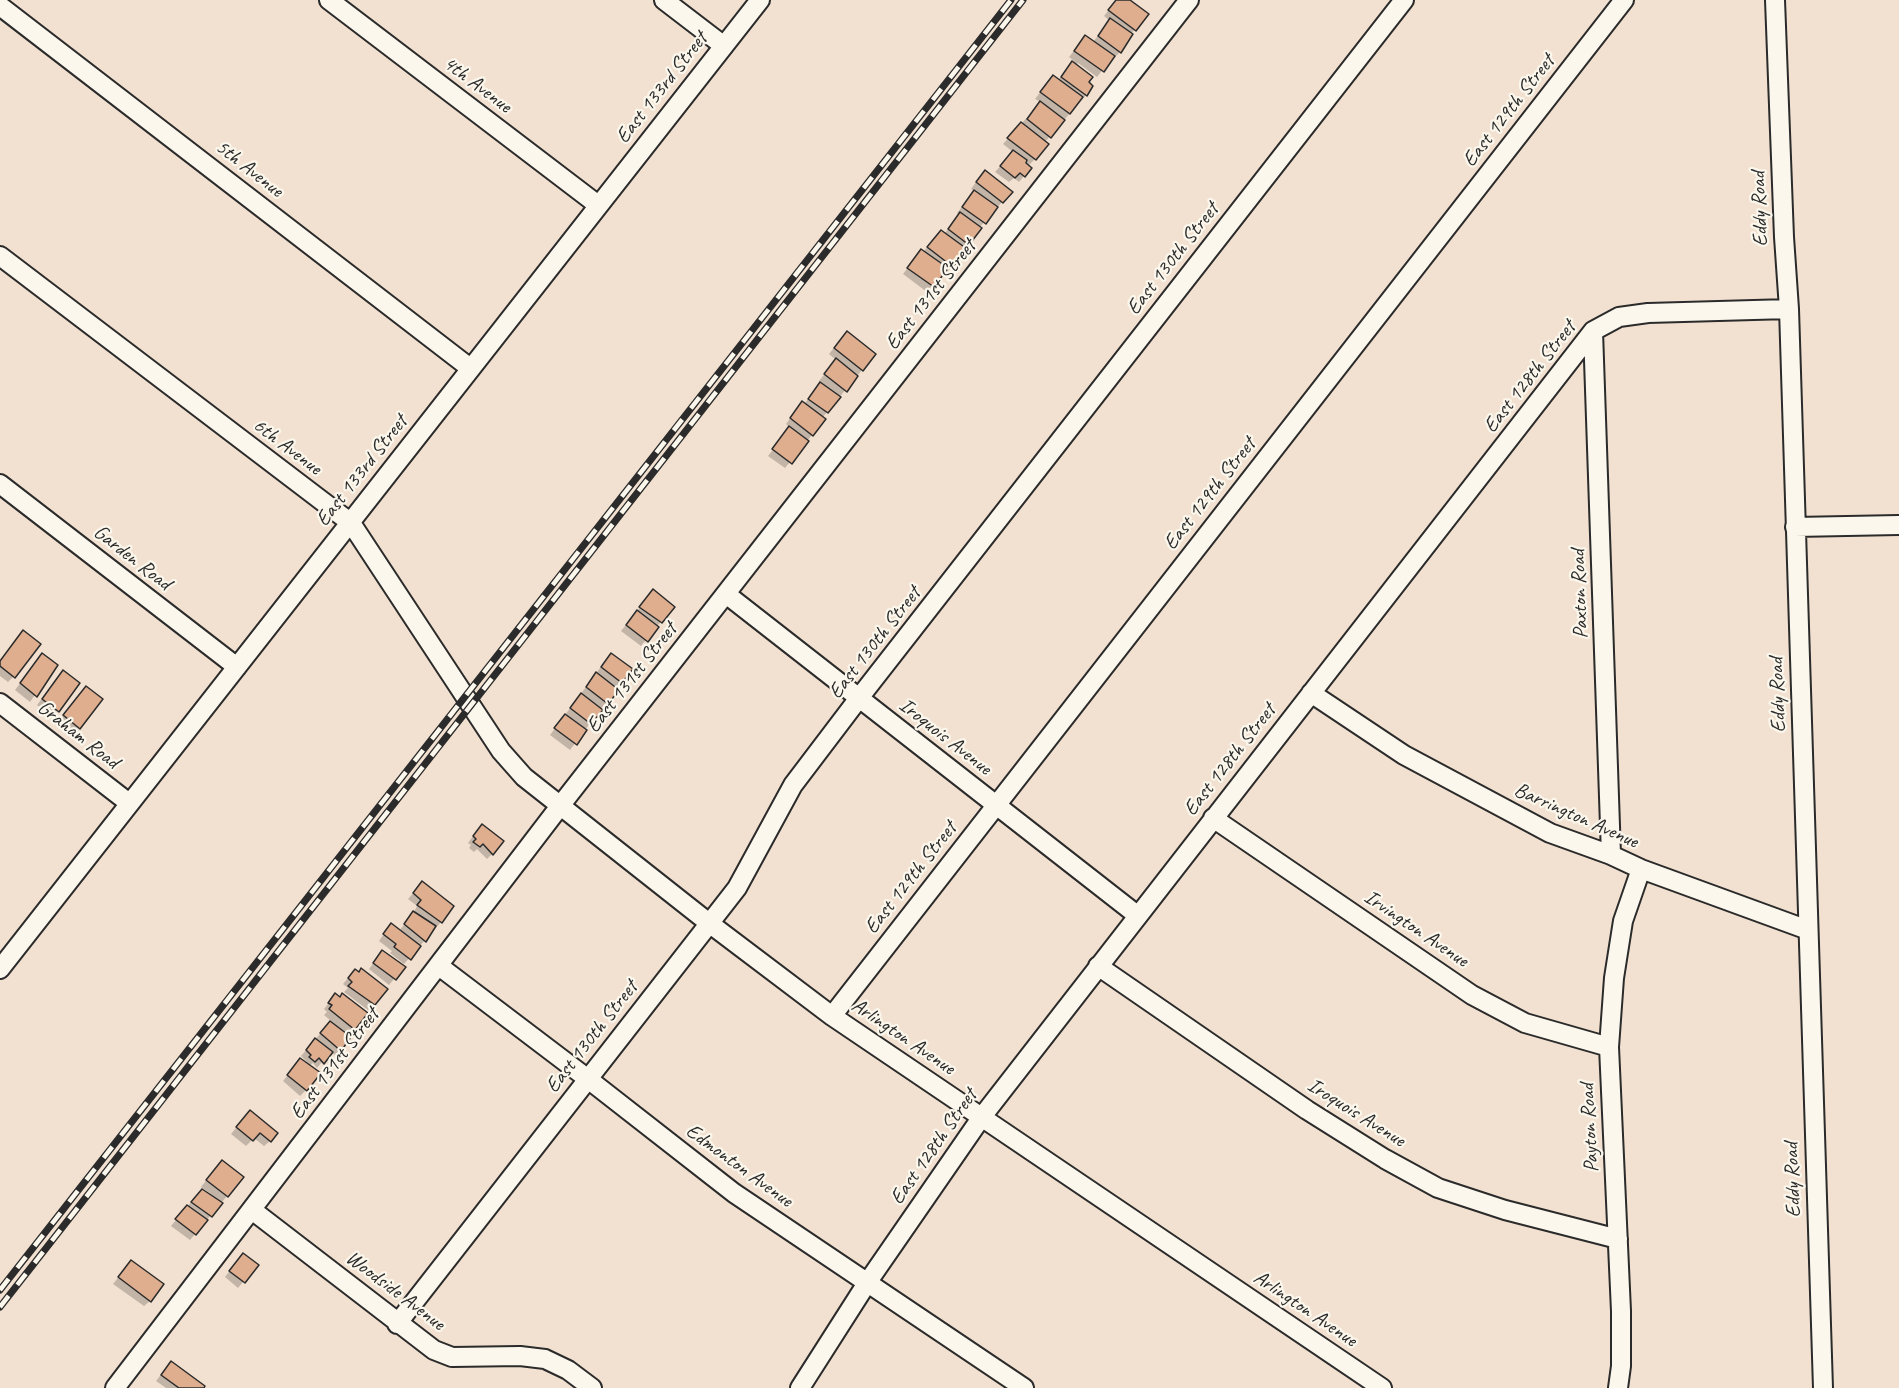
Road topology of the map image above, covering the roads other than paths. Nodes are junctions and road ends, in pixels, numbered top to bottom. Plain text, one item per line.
1 (329, 0) edge
2 (664, 0) edge
3 (760, 0) edge
4 (1189, 0) edge
5 (1404, 0) edge
6 (1624, 0) edge
7 (1775, 0) edge
8 (0, 6) edge
9 (724, 46) junction
10 (598, 205) junction
11 (0, 256) edge
12 (1789, 309) junction
13 (1593, 331) junction
14 (470, 368) junction
15 (0, 484) edge
16 (351, 524) junction
17 (1899, 525) edge
18 (1795, 527) junction
19 (726, 594) junction
20 (237, 667) junction
21 (1311, 693) junction
22 (859, 698) junction
23 (0, 703) edge
24 (129, 803) junction
25 (996, 805) junction
26 (560, 806) junction
27 (1213, 818) junction
28 (1611, 855) junction
29 (1641, 869) junction
30 (1137, 915) junction
31 (709, 923) junction
32 (1808, 930) junction
33 (2, 962) edge
34 (438, 966) junction
35 (1098, 966) junction
36 (832, 1016) junction
37 (1609, 1047) junction
38 (588, 1079) junction
39 (981, 1118) junction
40 (252, 1210) junction
41 (1618, 1239) junction
42 (867, 1283) junction
43 (397, 1324) junction
44 (115, 1388) edge
45 (592, 1388) edge
46 (800, 1388) edge
47 (1024, 1388) edge
48 (1382, 1388) edge
49 (1618, 1388) edge
50 (1823, 1388) edge

1 - 10 street, 4th Avenue
2 - 9 street
3 - 9 street, East 133rd Street
4 - 19 street, East 131st Street
5 - 22 street, East 130th Street
6 - 25 street, East 129th Street
7 - 12 street, Eddy Road
8 - 14 street, 5th Avenue
9 - 10 street, East 133rd Street
10 - 14 street, East 133rd Street
11 - 16 street, 6th Avenue
12 - 13 street, East 128th Street
12 - 18 street, Eddy Road
13 - 21 street, East 128th Street
13 - 28 street, Paxton Road
14 - 16 street, East 133rd Street
15 - 20 street, Garden Road
16 - 20 street, East 133rd Street
16 - 26 street, 6th Avenue
17 - 18 street
18 - 32 street, Eddy Road
19 - 22 street, Iroquois Avenue
19 - 26 street, East 131st Street
20 - 24 street, East 133rd Street
21 - 27 street, East 128th Street
21 - 28 street, Barrington Avenue
22 - 25 street, Iroquois Avenue
22 - 31 street, East 130th Street
23 - 24 street, Graham Road
24 - 33 street, East 133rd Street
25 - 30 street, Iroquois Avenue
25 - 36 street, East 129th Street
26 - 31 street, Arlington Avenue
26 - 34 street, East 131st Street
27 - 30 street, East 128th Street
27 - 37 street, Irvington Avenue
28 - 29 street, Barrington Avenue
29 - 32 street, Barrington Avenue
29 - 37 street, Payton Road
30 - 35 street, East 128th Street
31 - 36 street, Arlington Avenue
31 - 38 street, East 130th Street
32 - 50 street, Eddy Road
34 - 38 street, Edmonton Avenue
34 - 40 street, East 131st Street
35 - 39 street, East 128th Street
35 - 41 street, Iroquois Avenue
36 - 39 street, Arlington Avenue
37 - 41 street, Payton Road
38 - 42 street, Edmonton Avenue
38 - 43 street, East 130th Street
39 - 42 street, East 128th Street
39 - 48 street, Arlington Avenue
40 - 43 street, Woodside Avenue
40 - 44 street, East 131st Street
41 - 49 street, Payton Road
42 - 46 street, East 128th Street
42 - 47 street, Edmonton Avenue
43 - 45 street, Woodside Avenue

